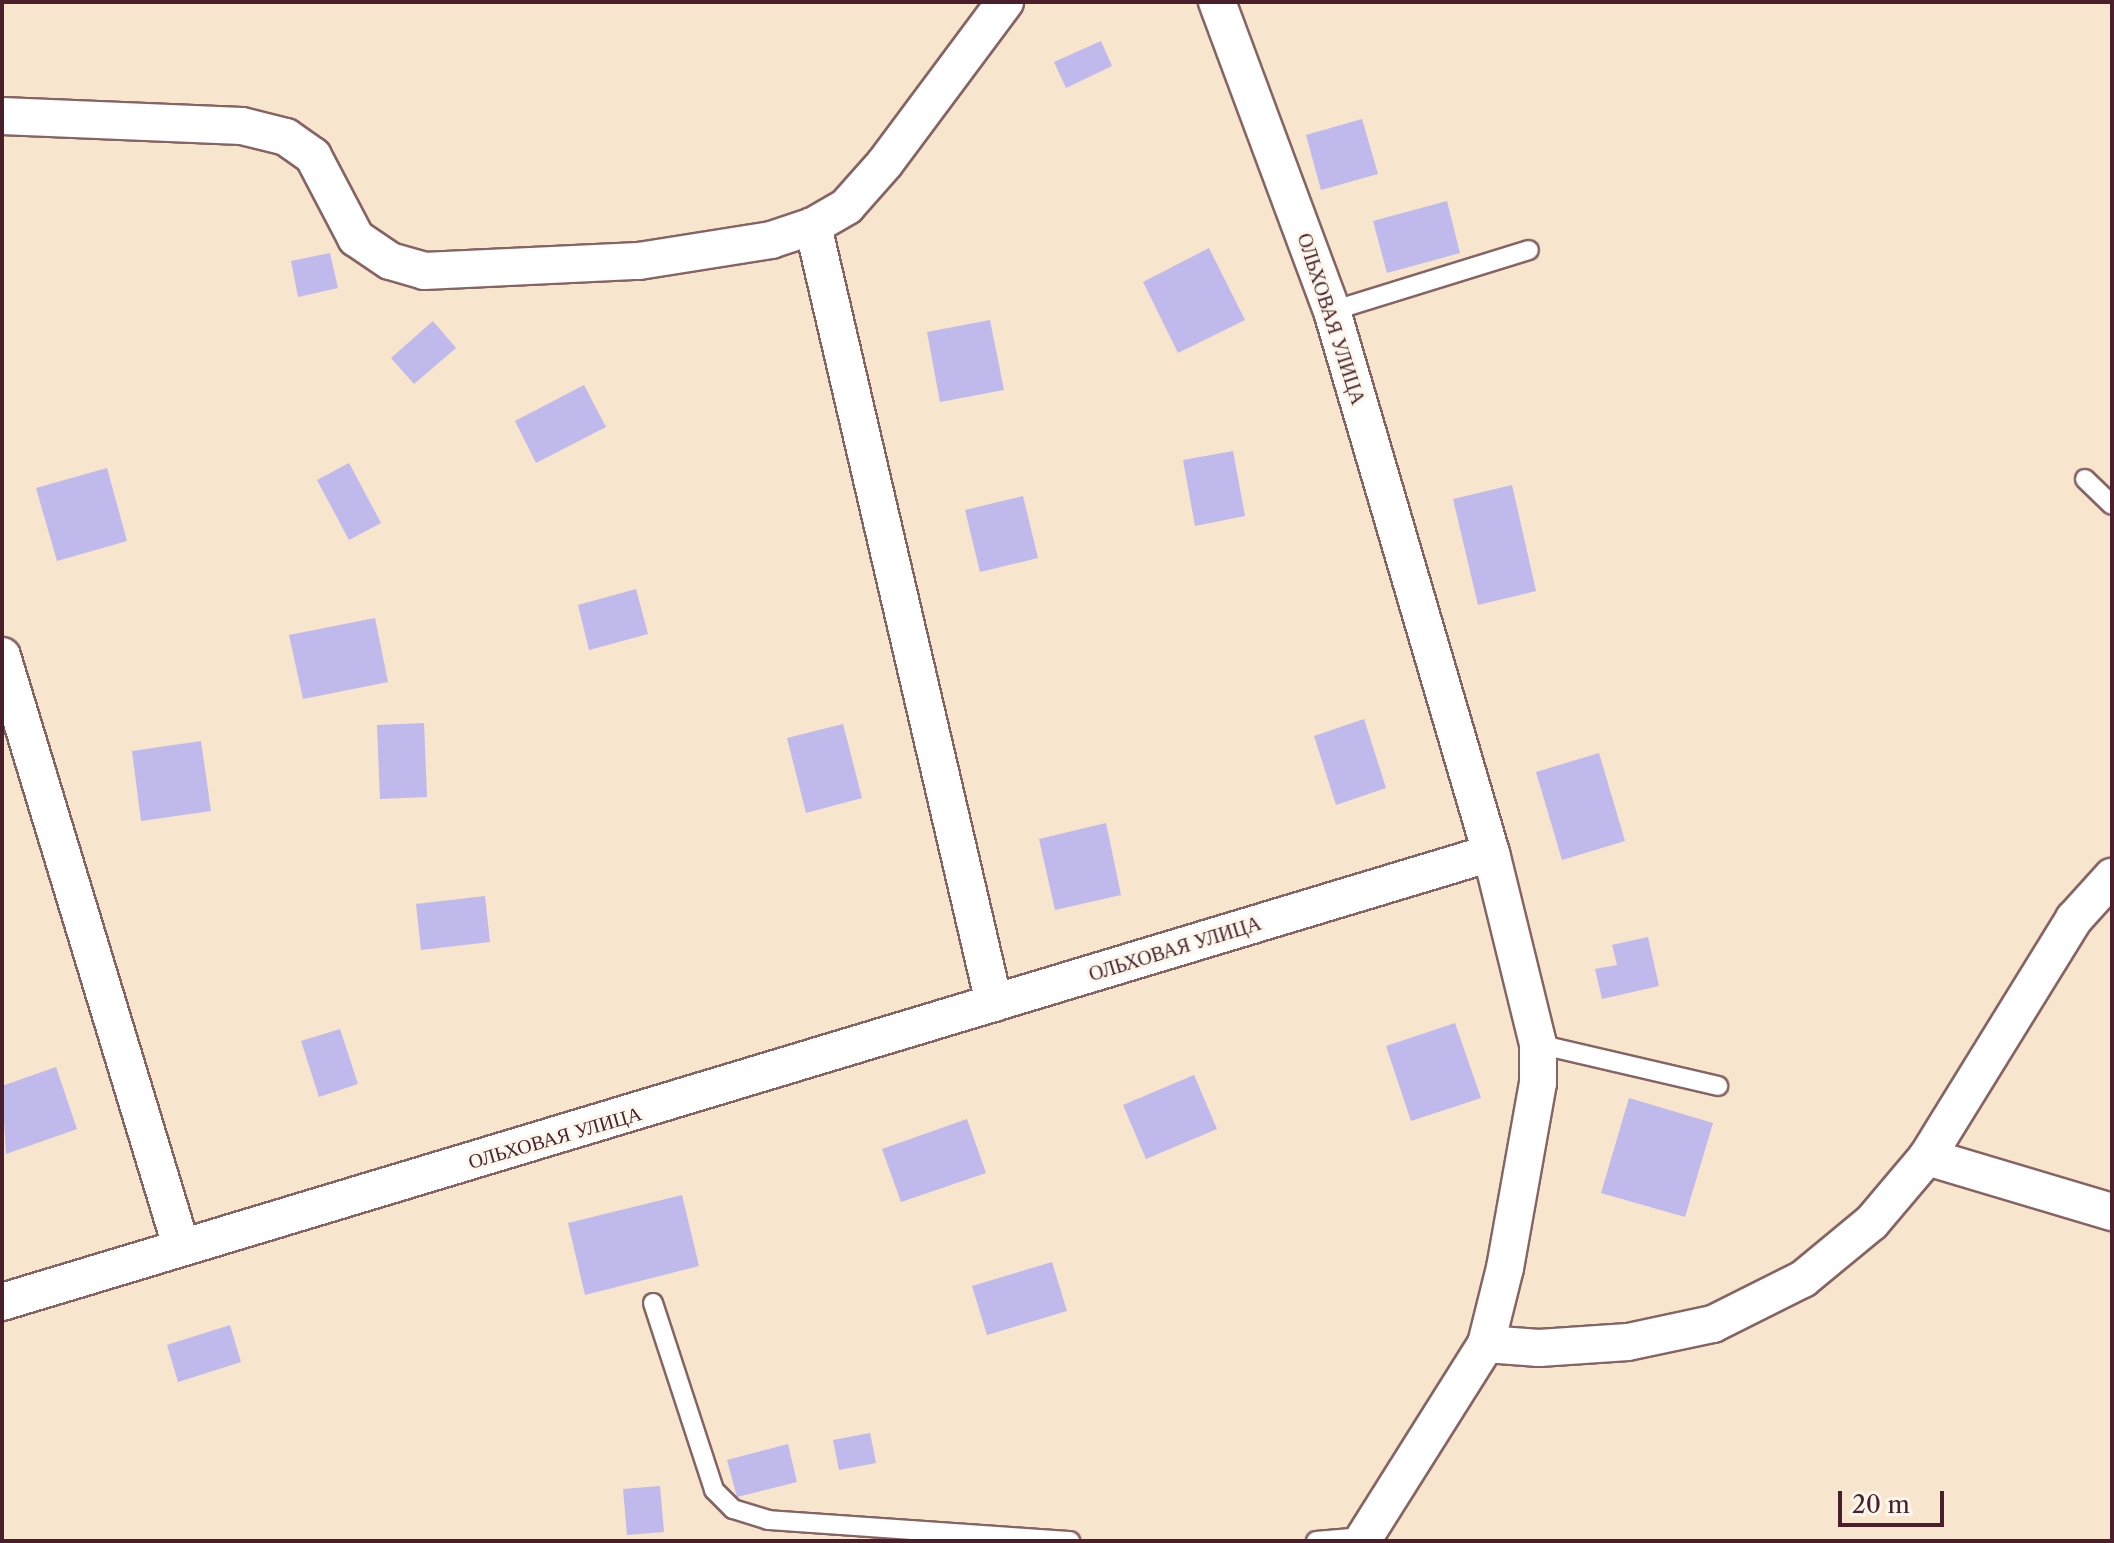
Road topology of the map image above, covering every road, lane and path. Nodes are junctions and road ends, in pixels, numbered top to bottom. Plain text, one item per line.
1 (1005, 2) edge
2 (1217, 2) edge
3 (2, 116) edge
4 (813, 226) junction
5 (1529, 250) dead end
6 (1332, 311) junction
7 (2085, 479) dead end
8 (2112, 505) edge
9 (2, 656) edge
10 (1491, 853) junction
11 (2112, 877) edge
12 (994, 1003) junction
13 (1538, 1044) junction
14 (1718, 1086) dead end
15 (1927, 1157) junction
16 (2112, 1212) edge
17 (181, 1246) junction
18 (2, 1302) edge
19 (653, 1303) dead end
20 (1486, 1344) junction
21 (1362, 1539) edge
22 (1070, 1541) edge
23 (1316, 1541) edge

1 - 4 street
2 - 6 street, ОЛЬХОВАЯ УЛИЦА
3 - 4 street
4 - 12 street
5 - 6 lane
6 - 10 street, ОЛЬХОВАЯ УЛИЦА
7 - 8 lane
9 - 17 street
10 - 12 street, ОЛЬХОВАЯ УЛИЦА
10 - 13 street
11 - 15 street
12 - 17 street, ОЛЬХОВАЯ УЛИЦА
13 - 14 lane
13 - 20 street
15 - 16 street
15 - 20 street
17 - 18 street, ОЛЬХОВАЯ УЛИЦА
19 - 22 lane
20 - 21 street
21 - 23 lane

